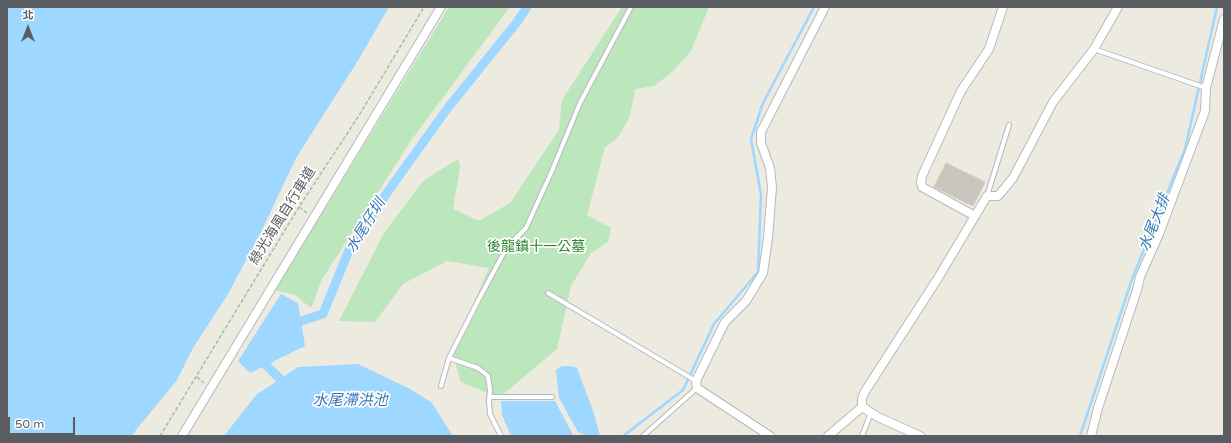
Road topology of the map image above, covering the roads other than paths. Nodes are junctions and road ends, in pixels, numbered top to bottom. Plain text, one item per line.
1 (441, 7) edge
2 (631, 7) edge
3 (825, 7) edge
4 (1003, 7) edge
5 (1118, 7) edge
6 (1224, 19) edge
7 (1094, 49) junction
8 (1204, 87) junction
9 (1010, 125) dead end
10 (987, 196) junction
11 (975, 216) junction
12 (548, 293) dead end
13 (449, 358) junction
14 (695, 382) junction
15 (441, 386) dead end
16 (489, 397) junction
17 (552, 397) dead end
18 (862, 407) junction
19 (872, 413) junction
20 (182, 436) edge
21 (501, 436) edge
22 (643, 436) edge
23 (770, 436) edge
24 (828, 436) edge
25 (862, 436) edge
26 (920, 436) edge
27 (1091, 436) edge

1 - 20 street
2 - 13 lane
3 - 14 street
4 - 11 street
5 - 7 street
6 - 8 street
7 - 8 lane
7 - 10 street
8 - 27 street
9 - 10 lane
10 - 11 street
11 - 18 street
12 - 14 lane
13 - 15 lane
13 - 16 lane
14 - 22 lane
14 - 23 street
16 - 17 lane
16 - 21 lane
18 - 19 street
18 - 24 street
19 - 25 lane
19 - 26 street

